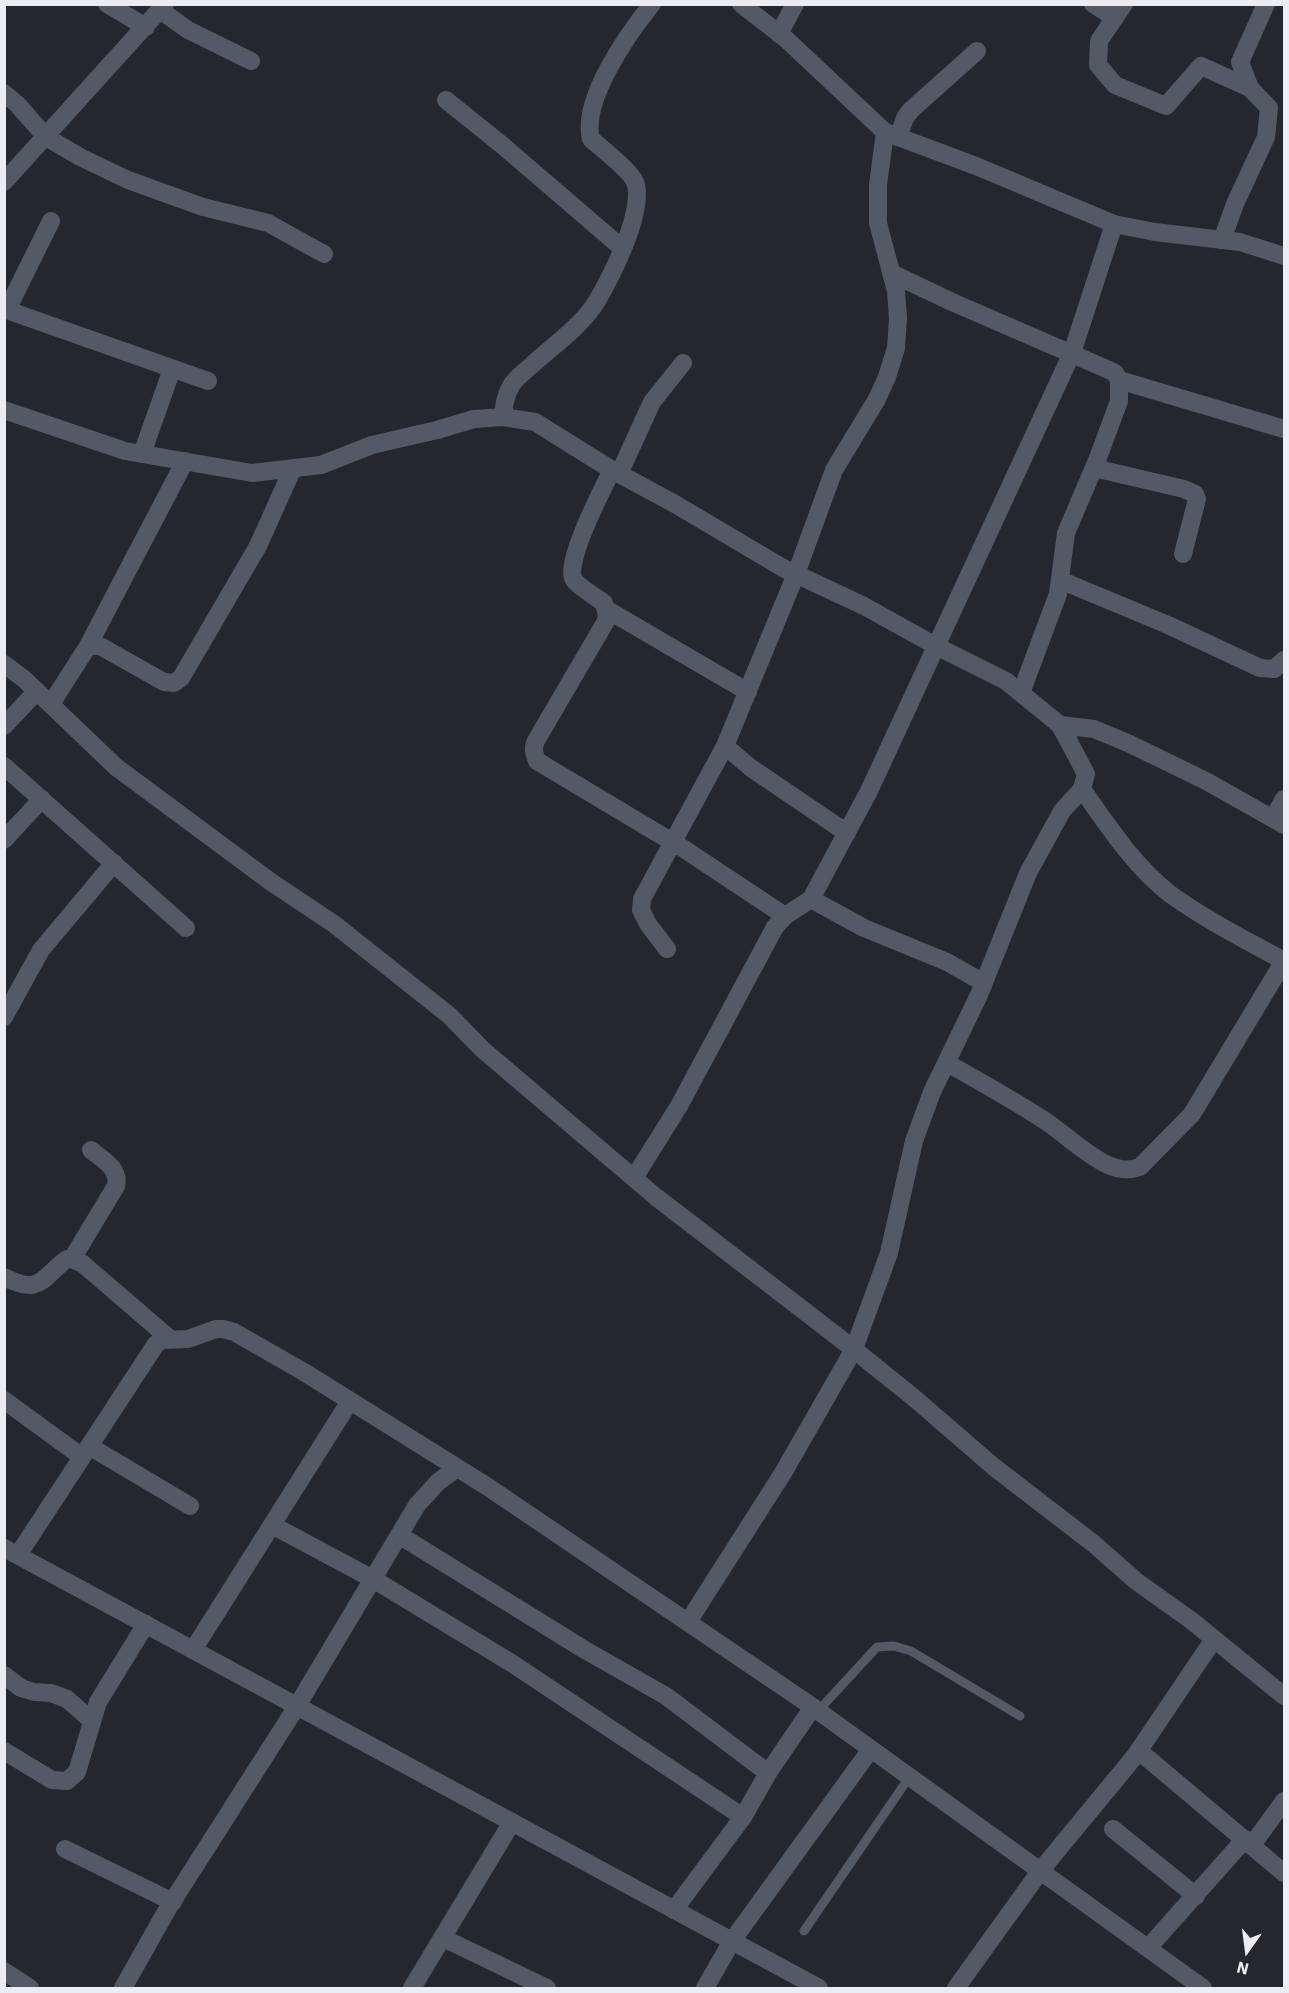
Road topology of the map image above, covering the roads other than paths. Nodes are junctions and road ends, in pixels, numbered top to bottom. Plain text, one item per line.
1 (107, 4) edge
2 (652, 4) edge
3 (741, 4) edge
4 (795, 4) edge
5 (1093, 4) edge
6 (1266, 4) edge
7 (163, 7) edge
8 (1119, 11) edge
9 (146, 27) junction
10 (779, 34) junction
11 (977, 51) dead end
12 (251, 62) dead end
13 (1250, 88) junction
14 (4, 93) edge
15 (446, 100) dead end
16 (892, 135) junction
17 (46, 137) junction
18 (4, 182) edge
19 (51, 221) dead end
20 (1114, 224) junction
21 (1222, 240) junction
22 (622, 248) junction
23 (324, 254) dead end
24 (1284, 256) edge
25 (891, 273) junction
26 (6, 310) edge
27 (1071, 353) junction
28 (683, 363) dead end
29 (172, 369) junction
30 (1119, 380) junction
31 (208, 381) dead end
32 (4, 410) edge
33 (503, 417) junction
34 (1284, 429) edge
35 (142, 454) junction
36 (185, 461) junction
37 (292, 468) junction
38 (1094, 468) junction
39 (615, 472) junction
40 (1183, 554) dead end
41 (796, 574) junction
42 (1060, 580) junction
43 (606, 609) junction
44 (88, 646) junction
45 (936, 646) junction
46 (1284, 660) edge
47 (4, 664) edge
48 (37, 691) junction
49 (747, 692) junction
50 (1021, 693) junction
51 (51, 704) junction
52 (1060, 725) junction
53 (4, 726) edge
54 (725, 746) junction
55 (4, 766) edge
56 (1082, 789) junction
57 (42, 799) junction
58 (1284, 799) edge
59 (1279, 821) edge
60 (847, 833) junction
61 (4, 840) edge
62 (673, 843) junction
63 (114, 863) junction
64 (811, 899) junction
65 (785, 916) junction
66 (186, 928) dead end
67 (667, 949) dead end
68 (984, 983) junction
69 (4, 1017) edge
70 (947, 1063) junction
71 (91, 1150) dead end
72 (634, 1178) junction
73 (72, 1259) junction
74 (4, 1277) edge
75 (170, 1338) junction
76 (854, 1349) junction
77 (4, 1400) edge
78 (350, 1401) junction
79 (86, 1451) junction
80 (457, 1468) junction
81 (190, 1506) dead end
82 (272, 1524) junction
83 (399, 1535) junction
84 (11, 1552) edge
85 (373, 1579) junction
86 (687, 1622) junction
87 (146, 1624) junction
88 (1214, 1639) junction
89 (193, 1650) junction
90 (4, 1675) edge
91 (1284, 1696) edge
92 (297, 1706) junction
93 (815, 1709) junction
94 (1020, 1716) dead end
95 (91, 1720) junction
96 (871, 1749) junction
97 (4, 1751) edge
98 (1139, 1751) junction
99 (768, 1773) junction
100 (909, 1776) junction
101 (1284, 1801) edge
102 (743, 1817) junction
103 (512, 1822) junction
104 (1113, 1829) dead end
105 (1248, 1842) junction
106 (65, 1849) dead end
107 (1041, 1870) junction
108 (1284, 1873) edge
109 (1196, 1896) junction
110 (173, 1902) junction
111 (674, 1910) junction
112 (804, 1931) dead end
113 (443, 1938) junction
114 (732, 1941) junction
115 (1148, 1948) junction
116 (4, 1971) edge
117 (30, 1989) edge
118 (123, 1989) edge
119 (412, 1989) edge
120 (548, 1989) edge
121 (705, 1989) edge
122 (819, 1989) edge
123 (956, 1989) edge
124 (1203, 1989) edge

1 - 9 street
2 - 22 street
3 - 10 street
4 - 10 street
5 - 8 street
6 - 13 street
7 - 9 street
7 - 12 street
8 - 13 street
9 - 17 street
10 - 16 street
11 - 16 street
13 - 21 street
14 - 17 street
15 - 22 street
16 - 20 street
16 - 25 street
17 - 18 street
17 - 23 street
19 - 26 street
20 - 21 street
20 - 27 street
21 - 24 street
22 - 33 street
25 - 27 street
25 - 41 street
26 - 29 street
27 - 30 street
27 - 45 street
28 - 39 street
29 - 31 street
29 - 35 street
30 - 34 street
30 - 38 street
32 - 35 street
33 - 37 street
33 - 39 street
35 - 36 street
36 - 37 street
36 - 44 street
37 - 44 street
38 - 40 street
38 - 42 street
39 - 41 street
39 - 43 street
41 - 45 street
41 - 49 street
42 - 46 street
42 - 50 street
43 - 49 street
43 - 62 street
44 - 51 street
45 - 50 street
45 - 60 street
47 - 48 street
48 - 51 street
48 - 53 street
49 - 54 street
50 - 52 street
51 - 72 street
52 - 56 street
52 - 59 street
54 - 60 street
54 - 62 street
55 - 57 street
56 - 68 street
56 - 70 street
57 - 61 street
57 - 63 street
58 - 59 street
60 - 64 street
62 - 65 street
62 - 67 street
63 - 66 street
63 - 69 street
64 - 65 street
64 - 68 street
65 - 72 street
68 - 70 street
70 - 76 street
71 - 73 street
72 - 76 street
73 - 74 street
73 - 75 street
75 - 78 street
75 - 79 street
76 - 86 street
76 - 88 street
77 - 79 street
78 - 80 street
78 - 82 street
79 - 81 street
79 - 84 street
80 - 83 street
80 - 86 street
82 - 85 street
82 - 89 street
83 - 85 street
83 - 99 street
84 - 87 street
85 - 92 street
85 - 102 street
86 - 93 street
87 - 89 street
87 - 95 street
88 - 91 street
88 - 98 street
89 - 92 street
90 - 95 street
92 - 103 street
92 - 110 street
93 - 94 lane
93 - 96 street
93 - 99 street
95 - 97 street
96 - 100 street
96 - 114 street
98 - 105 street
98 - 107 street
99 - 102 street
100 - 107 street
100 - 112 lane
101 - 105 street
102 - 111 street
103 - 111 street
103 - 113 street
104 - 109 street
105 - 108 street
105 - 109 street
106 - 110 street
107 - 115 street
107 - 123 street
109 - 115 street
110 - 118 street
111 - 114 street
113 - 119 street
113 - 120 street
114 - 121 street
114 - 122 street
115 - 124 street
116 - 117 street

